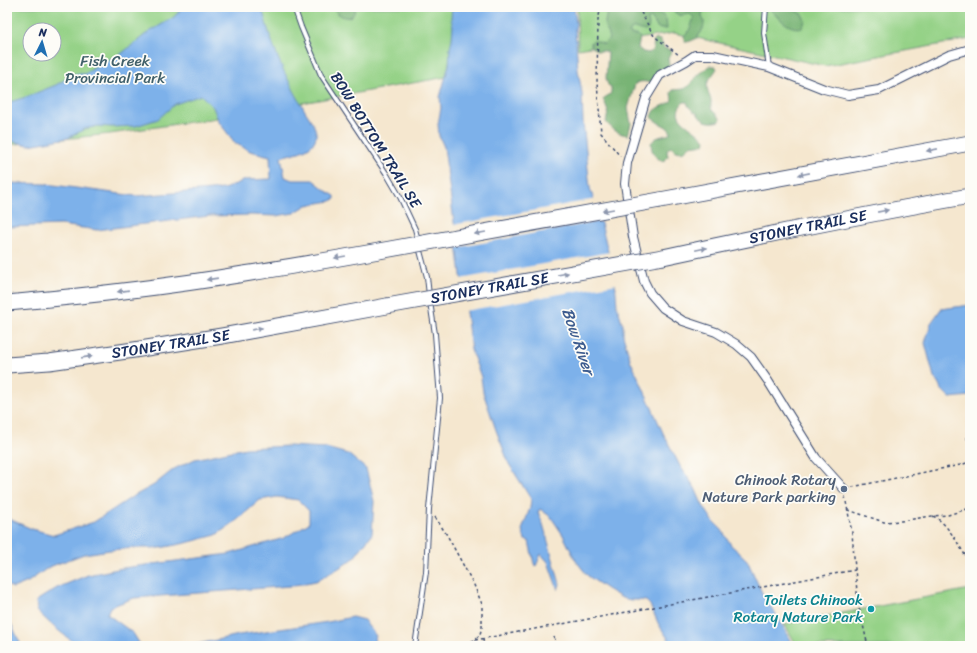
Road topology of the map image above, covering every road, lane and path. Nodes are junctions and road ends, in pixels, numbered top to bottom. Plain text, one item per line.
1 (294, 7) edge
2 (601, 7) edge
3 (638, 7) edge
4 (766, 7) edge
5 (970, 48) edge
6 (686, 61) junction
7 (769, 67) junction
8 (970, 143) edge
9 (628, 163) junction
10 (970, 196) edge
11 (7, 302) edge
12 (7, 367) edge
13 (970, 432) edge
14 (970, 462) edge
15 (844, 489) junction
16 (970, 508) edge
17 (429, 509) junction
18 (848, 510) junction
19 (932, 516) junction
20 (970, 563) edge
21 (855, 570) junction
22 (554, 637) dead end
23 (482, 639) junction
24 (475, 640) junction
25 (415, 646) edge
26 (445, 646) edge
27 (484, 646) edge
28 (557, 646) edge
29 (868, 646) edge

1 - 17 lane, BOW BOTTOM TRAIL SE
2 - 9 path
3 - 6 path
4 - 7 lane
5 - 7 street
6 - 7 street
6 - 9 street
8 -> 11 highway, bridge
9 - 15 street
12 -> 10 highway, STONEY TRAIL SE, bridge
13 - 14 path
14 - 15 path
15 - 18 path
16 - 19 path
17 - 24 path
17 - 25 lane, BOW BOTTOM TRAIL SE
18 - 19 path
18 - 21 path
19 - 20 path
21 - 23 path
21 - 29 path
22 - 28 path
23 - 24 path
23 - 27 path
24 - 26 path

